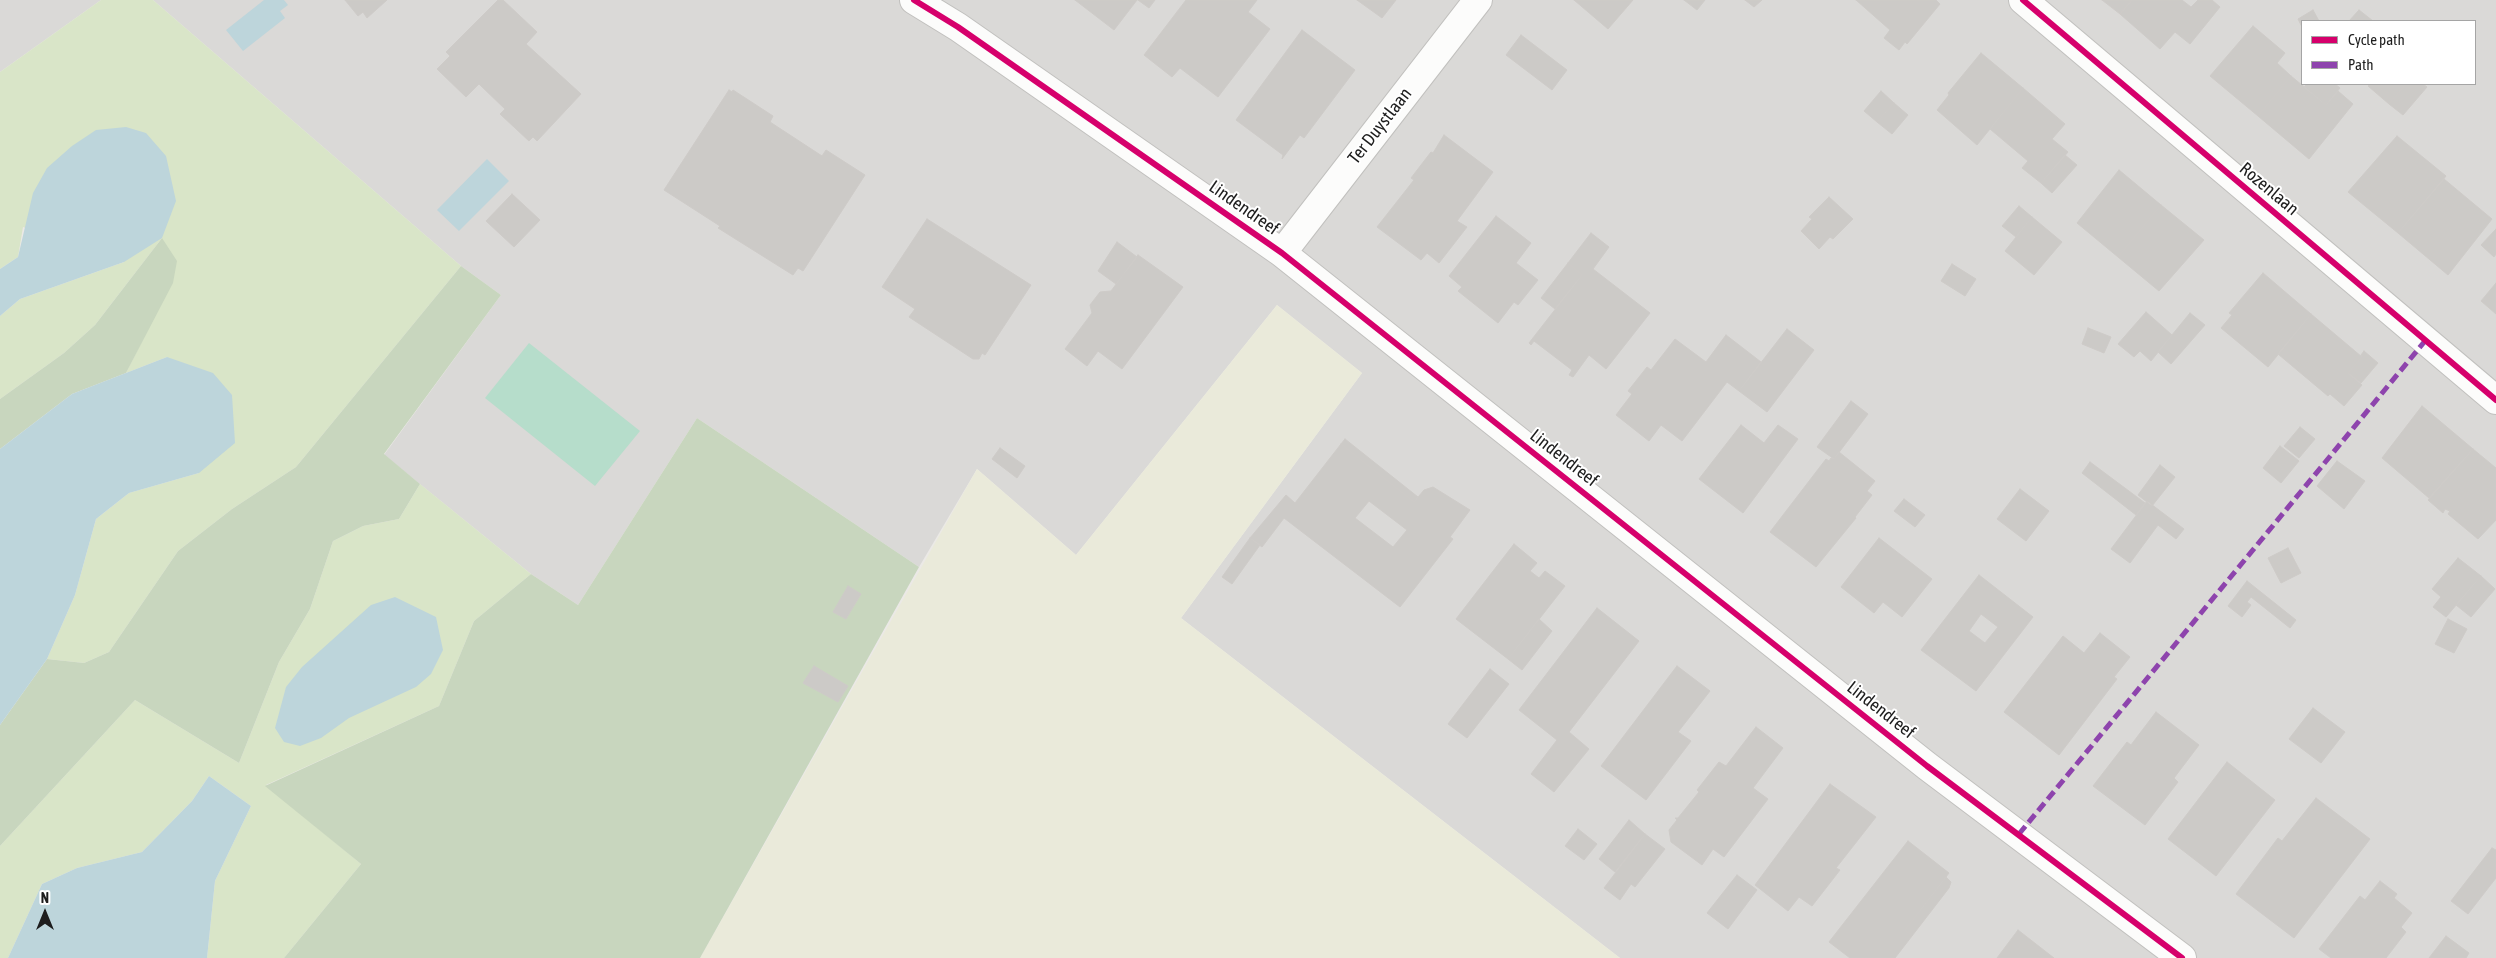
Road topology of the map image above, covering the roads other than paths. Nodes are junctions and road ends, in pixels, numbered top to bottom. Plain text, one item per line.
1 (914, 0) edge
2 (1478, 0) edge
3 (2023, 0) edge
4 (1282, 253) junction
5 (2496, 400) edge
6 (2182, 958) edge

1 - 4 street, Lindendreef
2 - 4 street, Ter Duystlaan
3 - 5 street, Rozenlaan
4 - 6 street, Lindendreef

